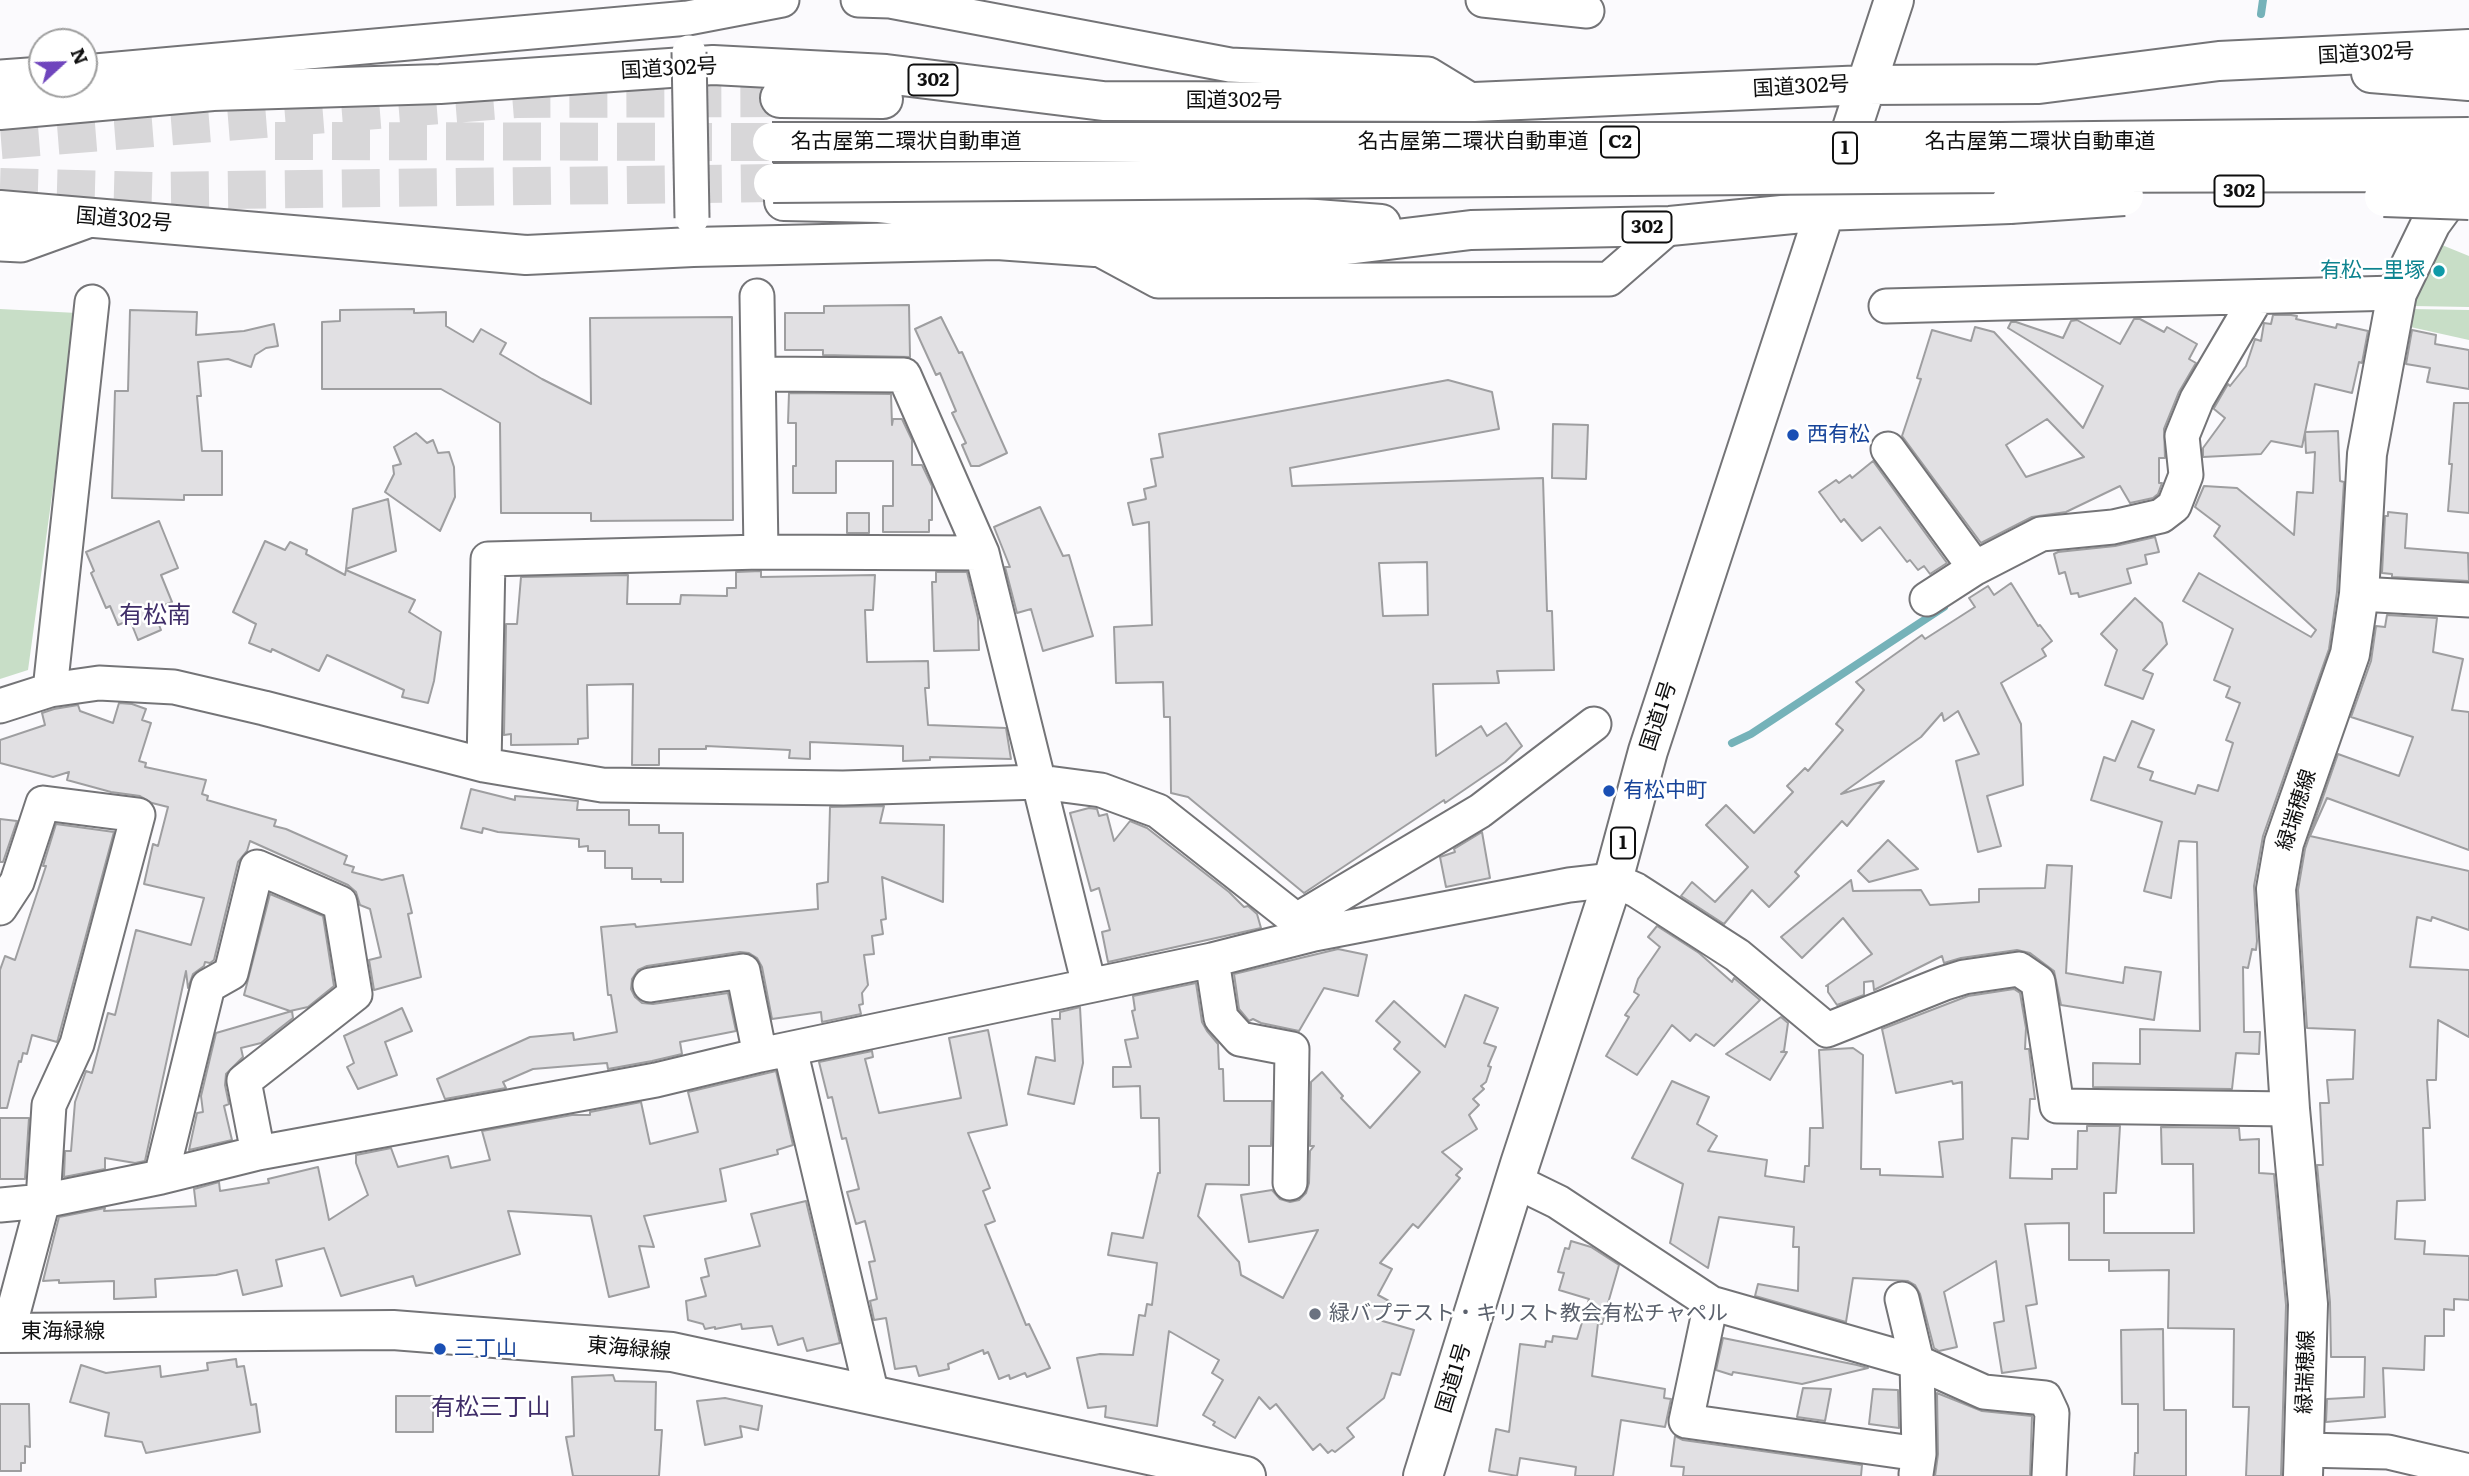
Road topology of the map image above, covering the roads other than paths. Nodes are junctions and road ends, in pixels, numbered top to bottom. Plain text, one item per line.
1 (782, 0) edge
2 (858, 0) edge
3 (1482, 0) edge
4 (1894, 0) edge
5 (687, 9) edge
6 (1008, 11) edge
7 (1587, 11) dead end
8 (2469, 49) edge
9 (2219, 61) junction
10 (98, 71) edge
11 (28, 75) edge
12 (0, 77) edge
13 (2469, 81) edge
14 (1866, 85) junction
15 (780, 98) tunnel mouth
16 (1103, 101) junction
17 (1474, 102) junction
18 (0, 110) edge
19 (2469, 137) edge
20 (772, 142) tunnel mouth
21 (2469, 171) edge
22 (2469, 200) edge
23 (0, 210) edge
24 (1823, 211) junction
25 (95, 218) junction
26 (1670, 226) junction
27 (1471, 230) junction
28 (693, 232) junction
29 (0, 244) edge
30 (1095, 247) junction
31 (2397, 293) junction
32 (757, 296) dead end
33 (2257, 297) junction
34 (92, 302) dead end
35 (1886, 306) dead end
36 (759, 373) junction
37 (1888, 449) dead end
38 (761, 552) junction
39 (982, 553) junction
40 (1975, 568) junction
41 (2359, 594) junction
42 (1927, 599) dead end
43 (2469, 600) edge
44 (50, 690) junction
45 (0, 706) edge
46 (1594, 724) dead end
47 (484, 765) junction
48 (1040, 782) junction
49 (1613, 880) junction
50 (0, 908) edge
51 (1306, 927) junction
52 (1212, 960) junction
53 (650, 985) dead end
54 (1089, 985) junction
55 (775, 1052) junction
56 (2290, 1109) junction
57 (258, 1153) junction
58 (161, 1177) junction
59 (1515, 1181) junction
60 (1290, 1183) dead end
61 (43, 1201) junction
62 (0, 1205) edge
63 (1902, 1299) dead end
64 (1711, 1303) junction
65 (4, 1333) edge
66 (1917, 1362) junction
67 (872, 1395) junction
68 (2303, 1463) edge
69 (1917, 1465) edge
70 (2469, 1471) edge
71 (1246, 1476) edge
72 (1423, 1476) edge
73 (2049, 1476) edge

1 - 5 street
2 - 6 street
3 - 7 street
4 - 14 main road, 国道1号 / 1
5 - 10 street
5 - 28 street, bridge
6 - 17 street
8 - 9 main road, 国道302号 / 302
9 - 13 main road
9 - 14 main road, 国道302号 / 302
11 - 12 street
14 - 17 main road, 国道302号 / 302
14 - 24 main road, 国道1号 / 1
15 - 16 main road
16 - 17 main road, 国道302号 / 302
16 - 18 main road, 国道302号 / 302
19 - 20 main road, 名古屋第二環状自動車道 / C2, bridge
21 - 27 main road, 名古屋第二環状自動車道 / C2, bridge
21 - 31 main road, 緑瑞穂線
22 - 24 main road, 国道302号 / 302, bridge
23 - 25 main road, 国道302号 / 302
24 - 26 main road, 国道302号 / 302
24 - 49 main road, 国道1号 / 1
25 - 28 main road, 国道302号 / 302
25 - 29 street
26 - 27 main road, 国道302号 / 302
26 - 30 street
27 - 30 main road, 国道302号 / 302
28 - 30 main road, 国道302号 / 302
31 - 33 street
31 - 41 main road, 緑瑞穂線
32 - 36 street
33 - 35 street
33 - 40 street
34 - 44 street
36 - 38 street
36 - 39 street
37 - 40 street
38 - 39 street
38 - 47 street
39 - 48 street
40 - 42 street
41 - 43 street
41 - 56 main road, 緑瑞穂線
44 - 45 street
44 - 47 street
46 - 51 street
47 - 48 street
48 - 51 street
48 - 54 street
49 - 51 street
49 - 56 street
49 - 59 main road, 国道1号 / 1
50 - 61 street
51 - 52 street
52 - 54 street
52 - 60 street
53 - 55 street
54 - 55 street
55 - 57 street
55 - 67 street
56 - 68 main road, 緑瑞穂線
57 - 58 street
57 - 58 street
58 - 61 street
59 - 64 street
59 - 72 main road, 国道1号 / 1
61 - 62 street
61 - 65 street
63 - 66 street
64 - 66 street
64 - 69 street
65 - 67 main road, 東海緑線
66 - 69 street
66 - 73 street
67 - 71 main road, 東海緑線
68 - 70 street

